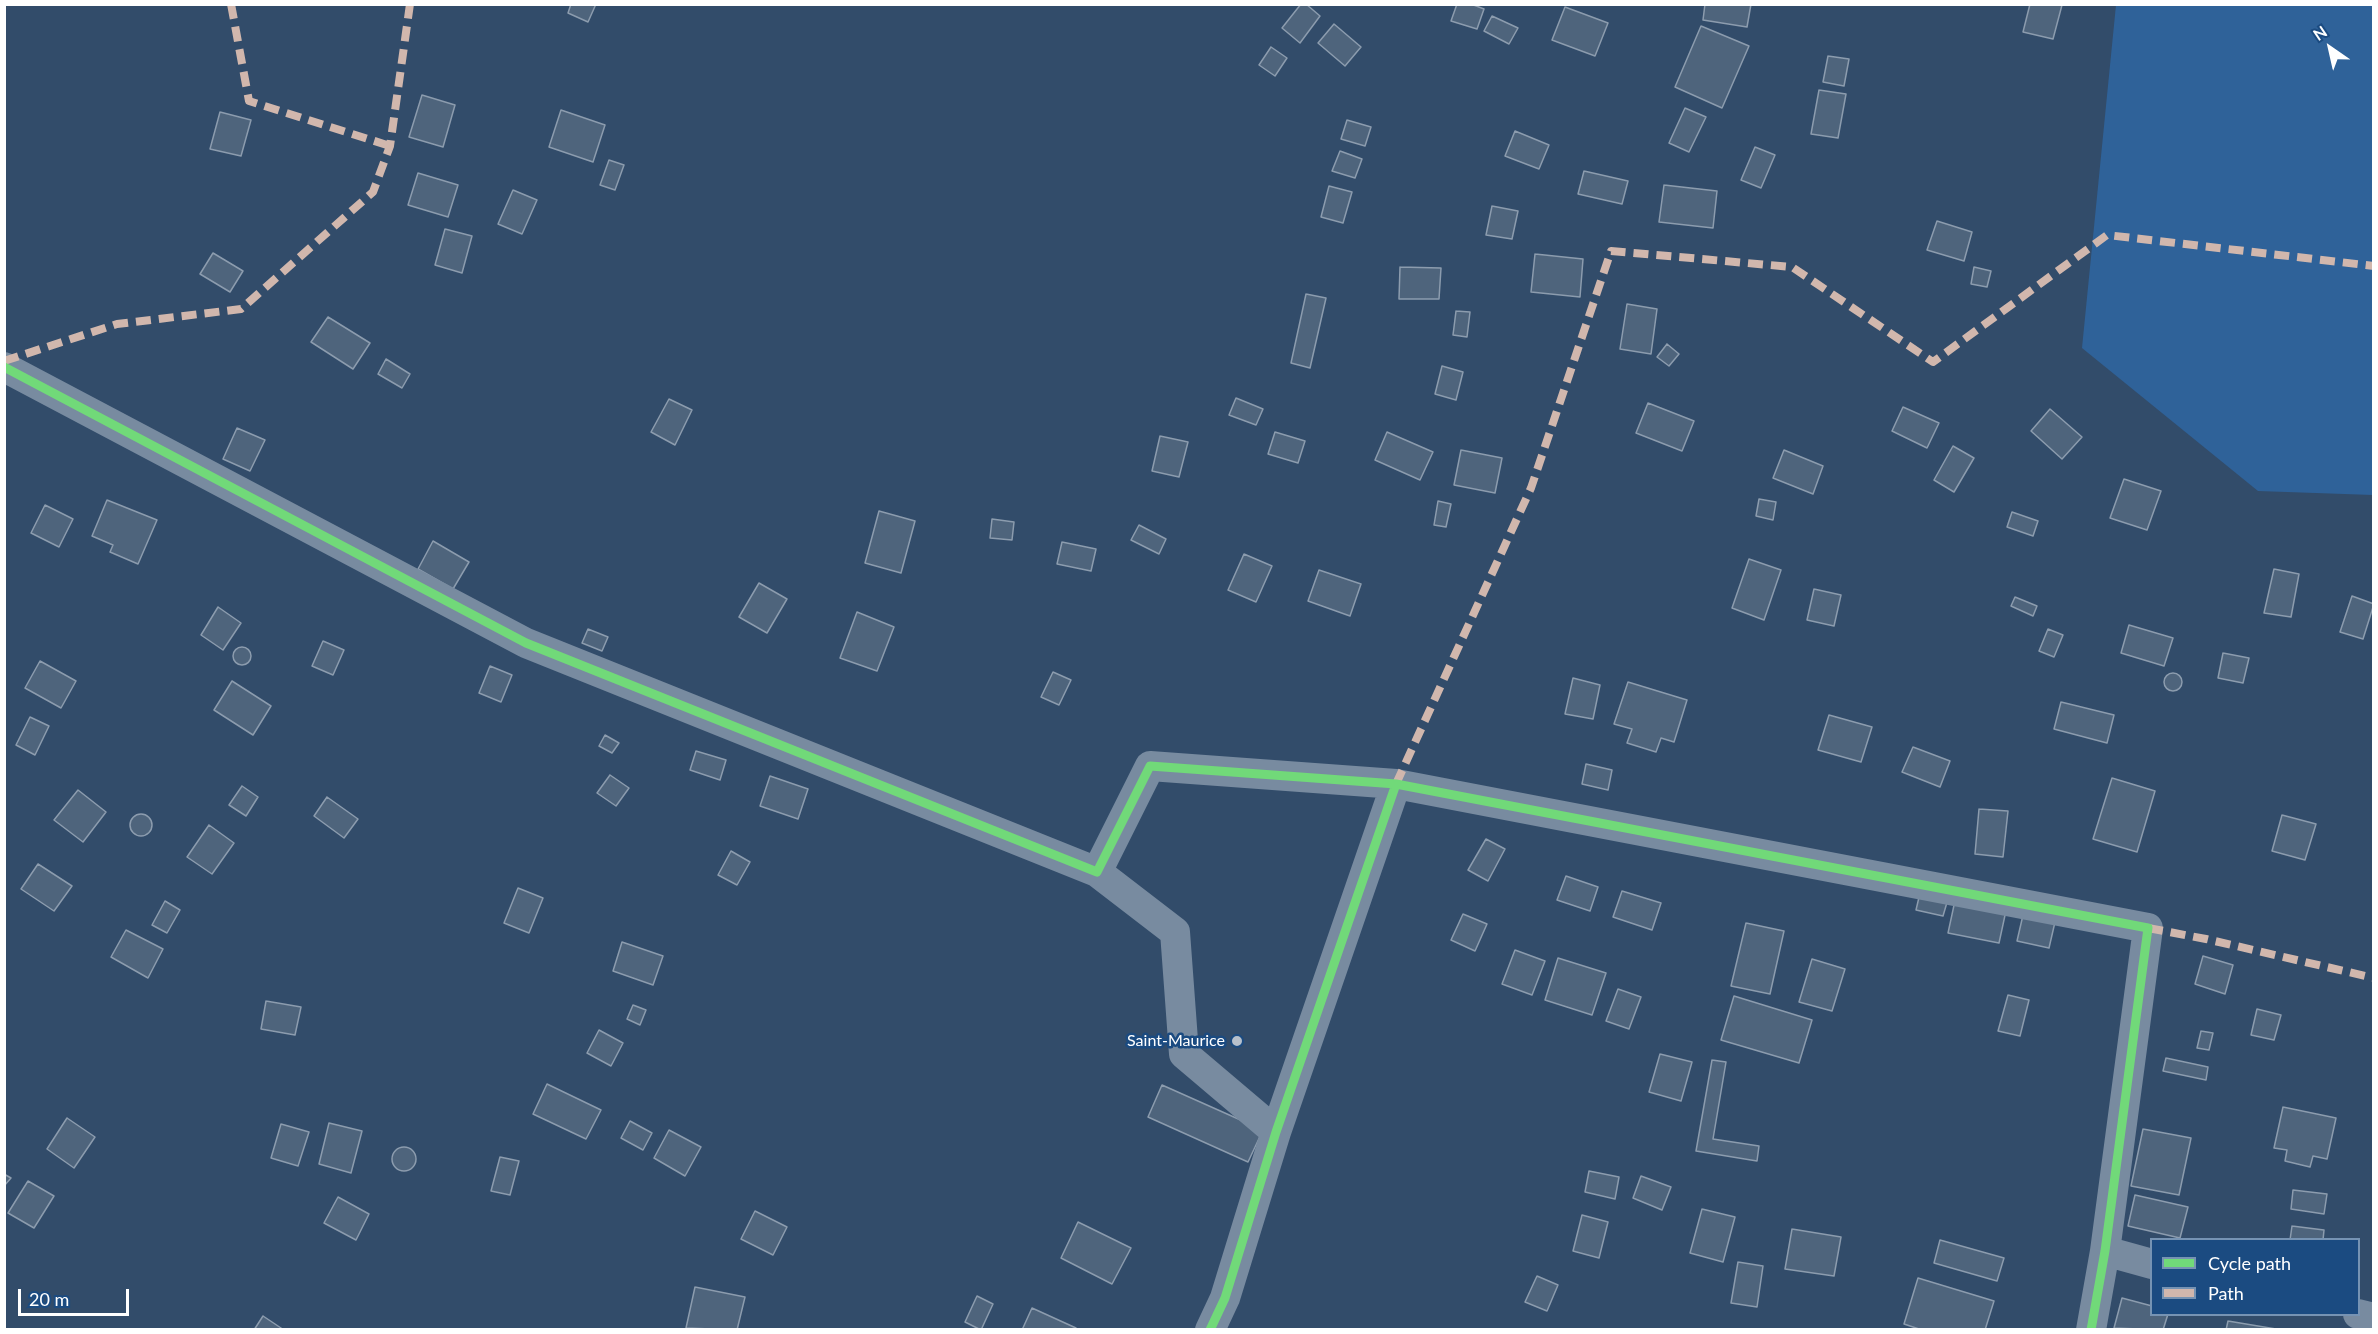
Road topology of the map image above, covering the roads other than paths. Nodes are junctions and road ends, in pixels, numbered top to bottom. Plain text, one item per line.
1 (4, 367) edge
2 (1396, 784) junction
3 (1097, 872) junction
4 (1276, 1132) junction
5 (2105, 1251) junction
6 (2150, 1264) edge
7 (1210, 1329) edge
8 (2091, 1329) edge

1 - 3 street
2 - 3 street
2 - 4 street
2 - 5 street
3 - 4 street
4 - 7 street
5 - 6 street
5 - 8 street

